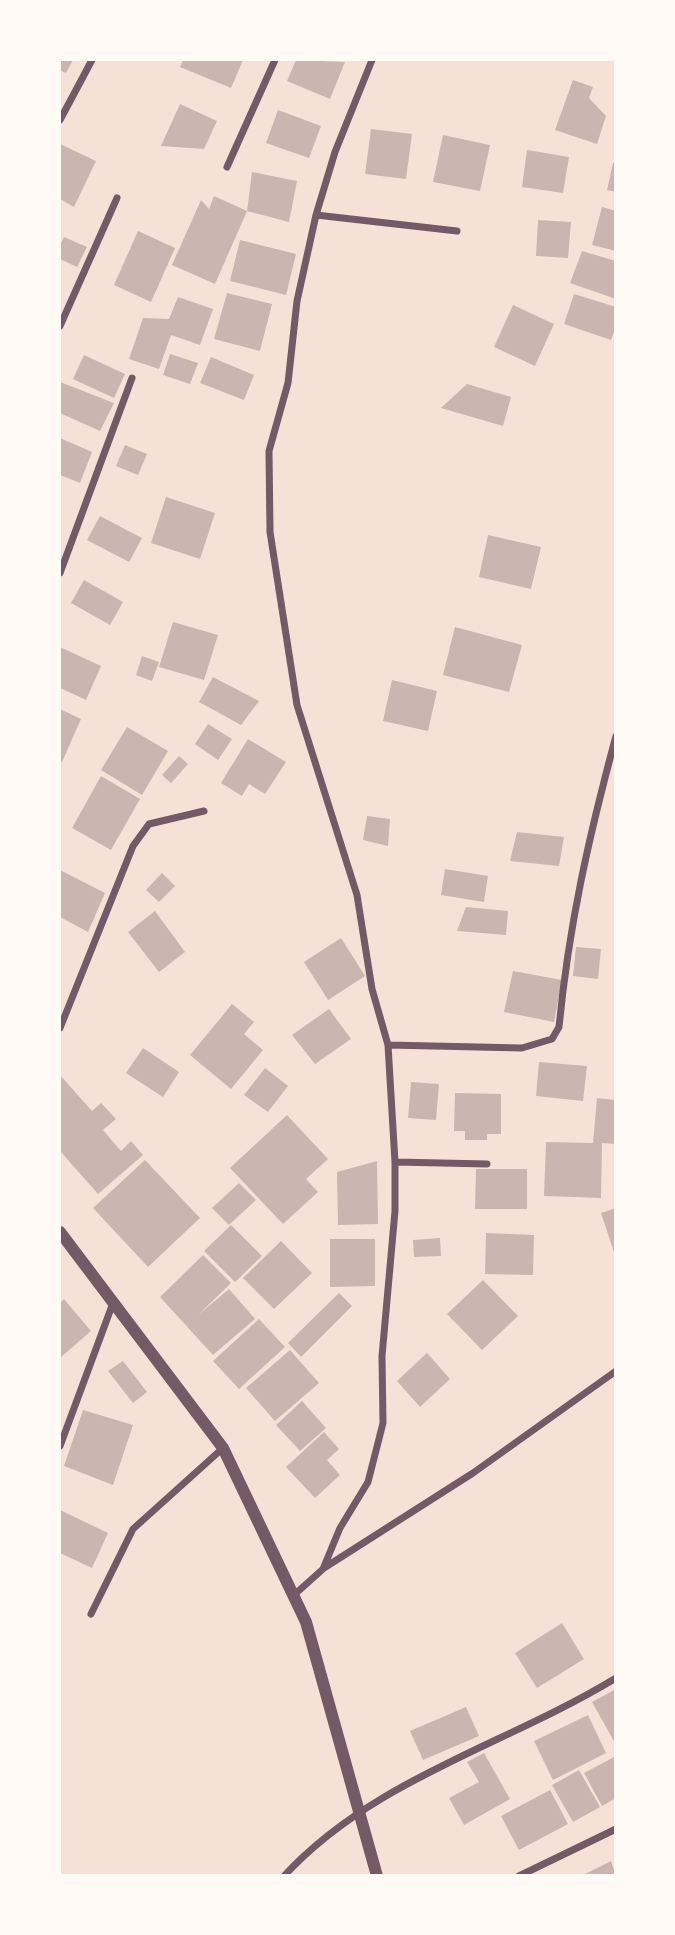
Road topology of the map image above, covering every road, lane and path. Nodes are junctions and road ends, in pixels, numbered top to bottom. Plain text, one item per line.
1 (92, 60) edge
2 (275, 60) edge
3 (372, 60) edge
4 (60, 120) edge
5 (227, 167) dead end
6 (117, 198) dead end
7 (316, 215) junction
8 (457, 231) dead end
9 (60, 326) edge
10 (132, 378) dead end
11 (60, 573) edge
12 (615, 736) edge
13 (204, 811) dead end
14 (60, 1028) edge
15 (388, 1045) junction
16 (395, 1162) junction
17 (487, 1164) dead end
18 (60, 1232) edge
19 (114, 1302) junction
20 (615, 1371) edge
21 (60, 1446) edge
22 (223, 1448) junction
23 (323, 1569) junction
24 (294, 1595) junction
25 (91, 1614) dead end
26 (615, 1678) edge
27 (360, 1810) junction
28 (615, 1829) edge
29 (285, 1875) edge
30 (377, 1875) edge
31 (519, 1875) edge

1 - 4 street
2 - 5 street
3 - 7 street
6 - 9 street
7 - 8 street
7 - 15 street
10 - 11 street
12 - 15 street
13 - 14 street
15 - 16 street
16 - 17 street
16 - 23 street
18 - 19 street
19 - 21 street
19 - 22 street
20 - 23 street
22 - 24 street
22 - 25 street
23 - 24 street
24 - 27 street
26 - 27 street
27 - 29 street
27 - 30 street
28 - 31 street

